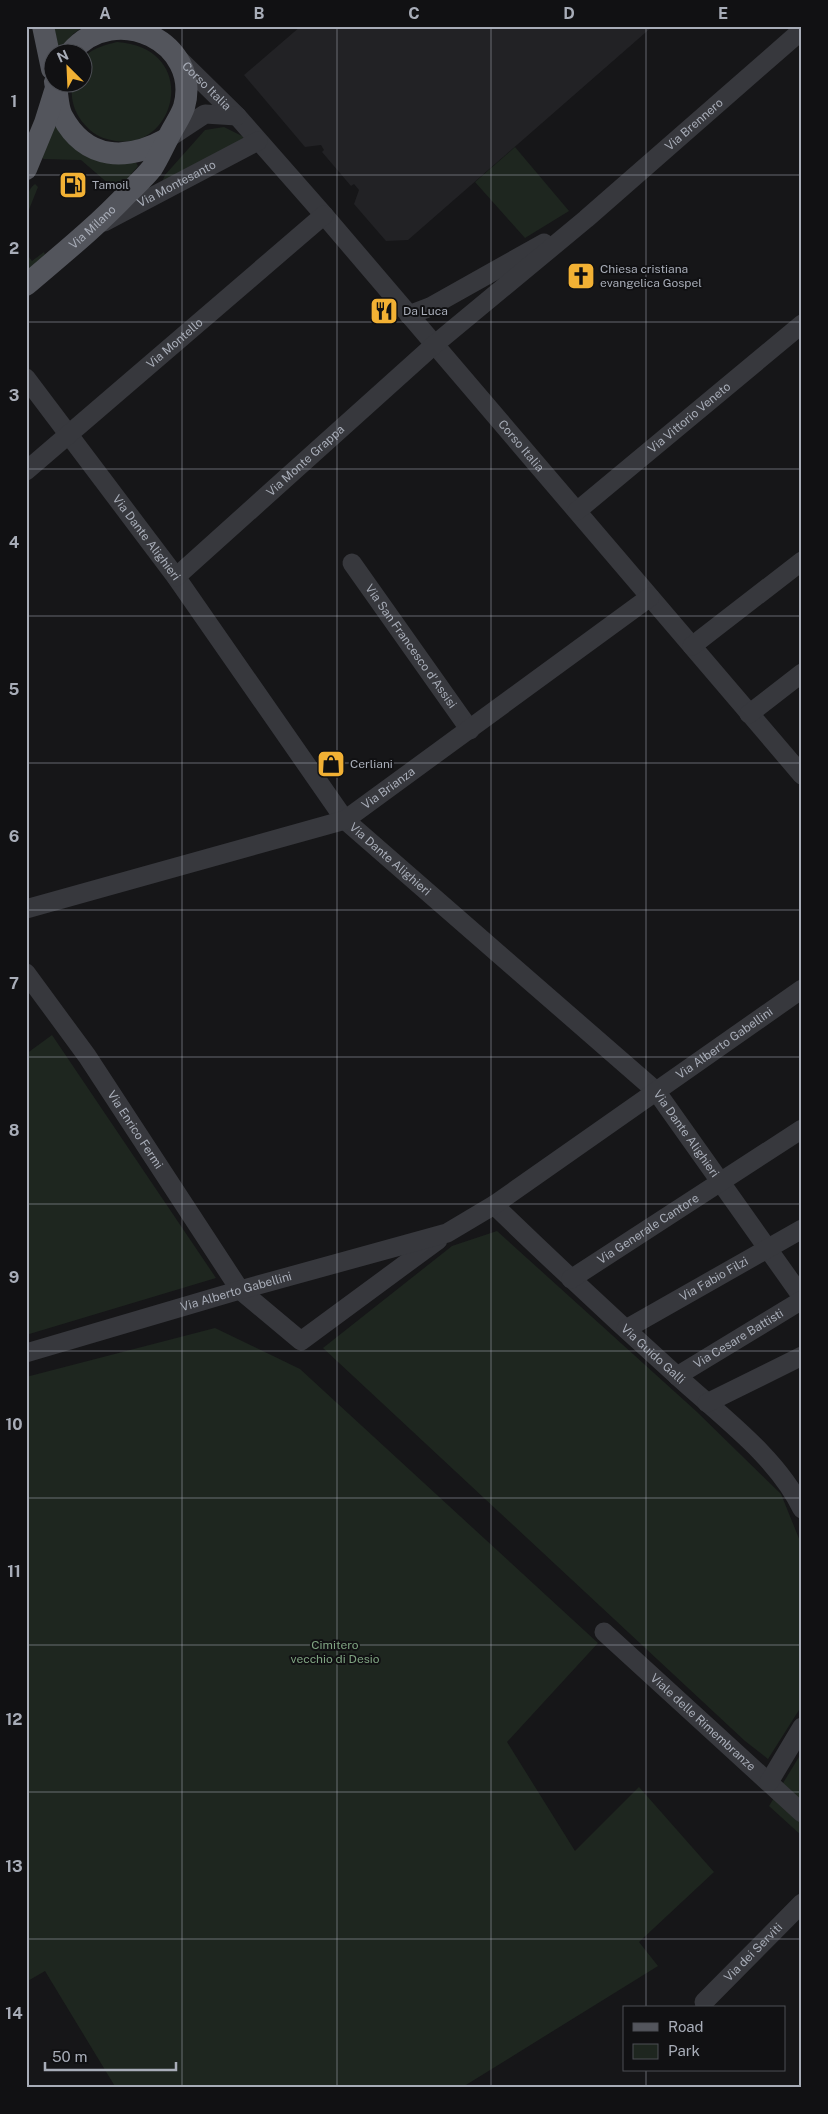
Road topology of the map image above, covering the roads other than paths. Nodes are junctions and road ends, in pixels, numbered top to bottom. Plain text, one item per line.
1 (43, 26) edge
2 (802, 30) edge
3 (153, 31) edge
4 (47, 42) edge
5 (79, 42) edge
6 (175, 55) junction
7 (52, 92) edge
8 (57, 92) edge
9 (237, 116) junction
10 (167, 139) junction
11 (258, 141) junction
12 (26, 170) edge
13 (324, 215) junction
14 (586, 219) junction
15 (96, 226) junction
16 (26, 285) edge
17 (408, 315) junction
18 (802, 324) edge
19 (434, 346) junction
20 (26, 378) edge
21 (70, 433) junction
22 (26, 471) edge
23 (577, 511) junction
24 (802, 561) edge
25 (352, 564) dead end
26 (176, 577) junction
27 (650, 597) junction
28 (692, 646) junction
29 (802, 673) edge
30 (749, 714) junction
31 (470, 730) junction
32 (802, 775) edge
33 (345, 820) junction
34 (26, 909) edge
35 (26, 973) edge
36 (802, 989) edge
37 (656, 1091) junction
38 (802, 1129) edge
39 (722, 1182) junction
40 (494, 1205) junction
41 (802, 1229) edge
42 (448, 1233) junction
43 (767, 1249) junction
44 (571, 1279) junction
45 (240, 1290) junction
46 (802, 1298) edge
47 (626, 1329) junction
48 (26, 1353) edge
49 (802, 1356) edge
50 (676, 1376) junction
51 (707, 1403) junction
52 (797, 1487) edge
53 (802, 1509) edge
54 (604, 1632) dead end
55 (802, 1727) edge
56 (769, 1782) junction
57 (802, 1813) edge
58 (802, 1903) edge
59 (704, 2002) dead end

1 - 4 main road
2 - 14 street, Via Brennero
3 - 5 main road
3 - 6 main road
6 - 9 street, Corso Italia
6 - 10 main road, Via Milano
7 - 12 main road
8 - 10 main road
9 - 10 street, Corso Italia
9 - 11 street, Corso Italia
10 - 15 main road, Via Milano
11 - 13 street, Corso Italia
11 - 15 street, Via Montesanto
13 - 17 street, Corso Italia
13 - 21 street, Via Montello
14 - 17 street, Via Brennero
14 - 19 street, Via Brennero
15 - 16 main road, Via Milano
17 - 19 street, Corso Italia
18 - 23 street, Via Vittorio Veneto
19 - 23 street, Corso Italia
19 - 26 street, Via Monte Grappa
20 - 21 street, Via Dante Alighieri
21 - 22 street, Via Montello
21 - 26 street, Via Dante Alighieri
23 - 27 street, Corso Italia
24 - 28 street
25 - 31 street, Via San Francesco d'Assisi
26 - 33 street, Via Dante Alighieri
27 - 28 street, Corso Italia
27 - 31 street, Via Brianza
28 - 30 street, Corso Italia
29 - 30 street
30 - 32 street, Corso Italia
31 - 33 street, Via Brianza
33 - 34 street, Via Brianza
33 - 37 street, Via Dante Alighieri
35 - 45 street, Via Enrico Fermi
36 - 37 street, Via Alberto Gabellini
37 - 39 street, Via Dante Alighieri
37 - 40 street, Via Alberto Gabellini
38 - 39 street, Via Generale Cantore
39 - 43 street, Via Dante Alighieri
39 - 44 street, Via Generale Cantore
40 - 42 street, Via Alberto Gabellini
40 - 44 street, Via Guido Galli
41 - 43 street, Via Fabio Filzi
42 - 45 street, Via Alberto Gabellini
42 - 45 street, Via Alberto Gabellini
43 - 46 street, Via Dante Alighieri
43 - 47 street, Via Fabio Filzi
44 - 47 street, Via Guido Galli
45 - 48 street, Via Alberto Gabellini
46 - 50 street, Via Cesare Battisti
47 - 50 street, Via Guido Galli
49 - 51 street
50 - 51 street, Via Guido Galli
51 - 52 street, Via Guido Galli
52 - 53 street, Via Guido Galli
54 - 56 street, Viale delle Rimembranze
55 - 56 street
56 - 57 street, Viale delle Rimembranze
58 - 59 street, Via dei Serviti

